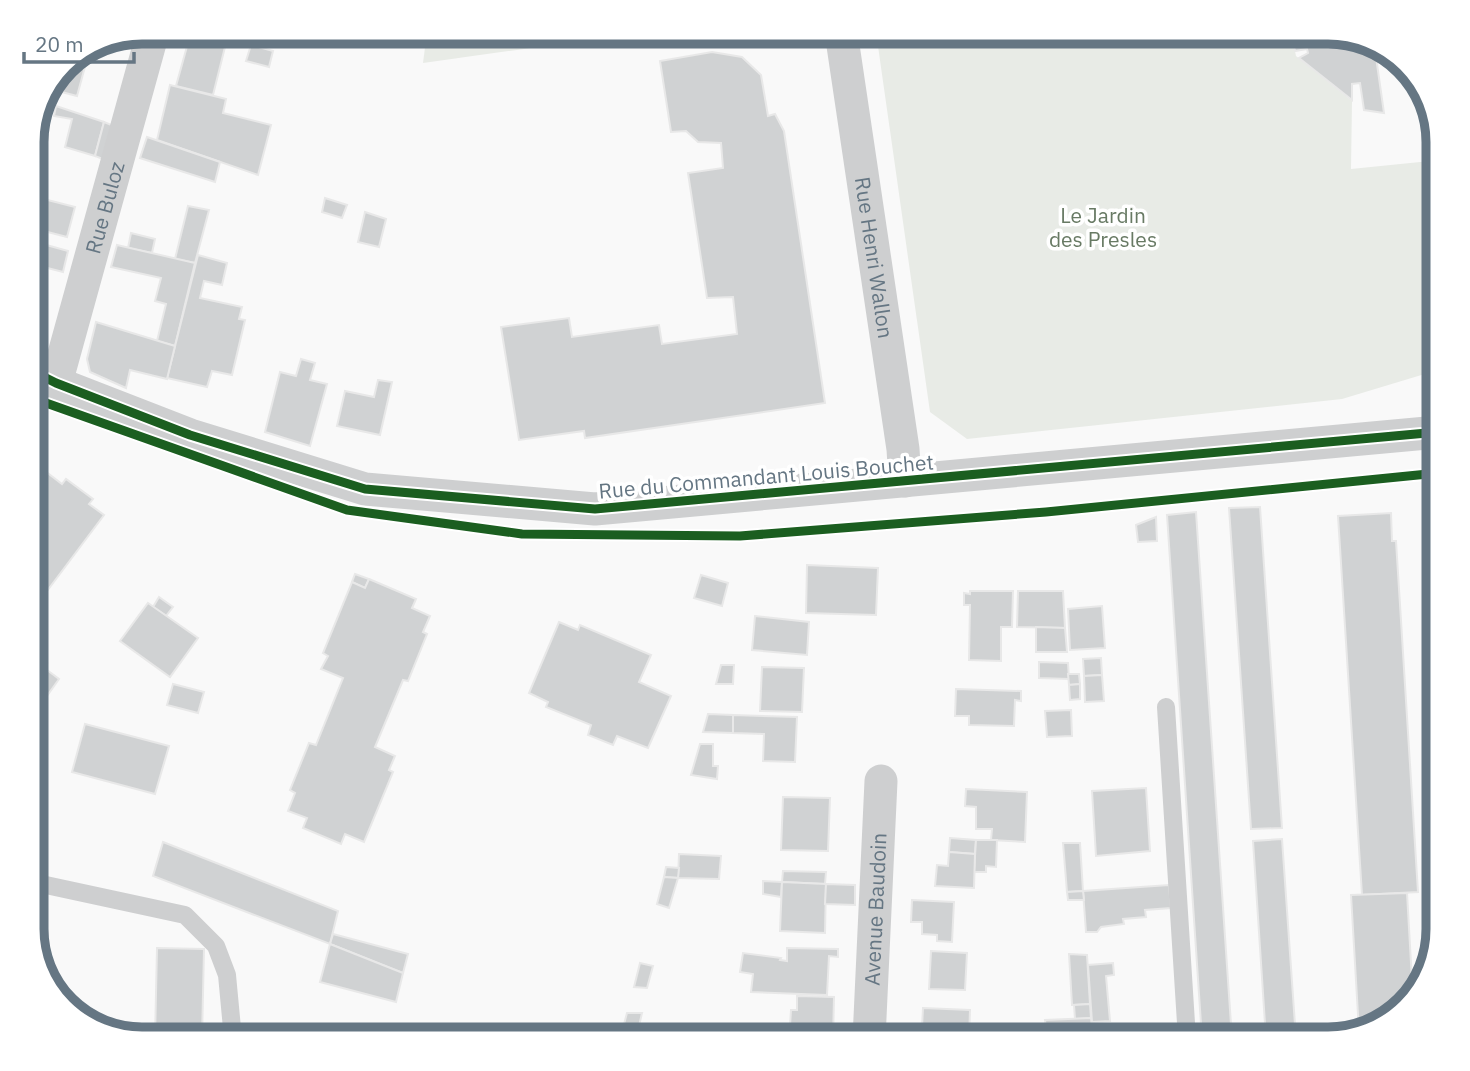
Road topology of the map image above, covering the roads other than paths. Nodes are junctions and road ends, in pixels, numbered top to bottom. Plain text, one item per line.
1 (149, 44) edge
2 (843, 44) edge
3 (44, 377) edge
4 (1426, 433) edge
5 (905, 481) junction
6 (1166, 707) dead end
7 (881, 781) dead end
8 (44, 885) edge
9 (232, 1027) edge
10 (871, 1027) edge
11 (1186, 1027) edge

1 - 3 street, Rue Buloz
2 - 5 street, Rue Henri Wallon
3 - 5 street, Rue du Commandant Louis Bouchet
4 - 5 street, Rue du Commandant Louis Bouchet
6 - 11 lane
7 - 10 street, Avenue Baudoin
8 - 9 lane

